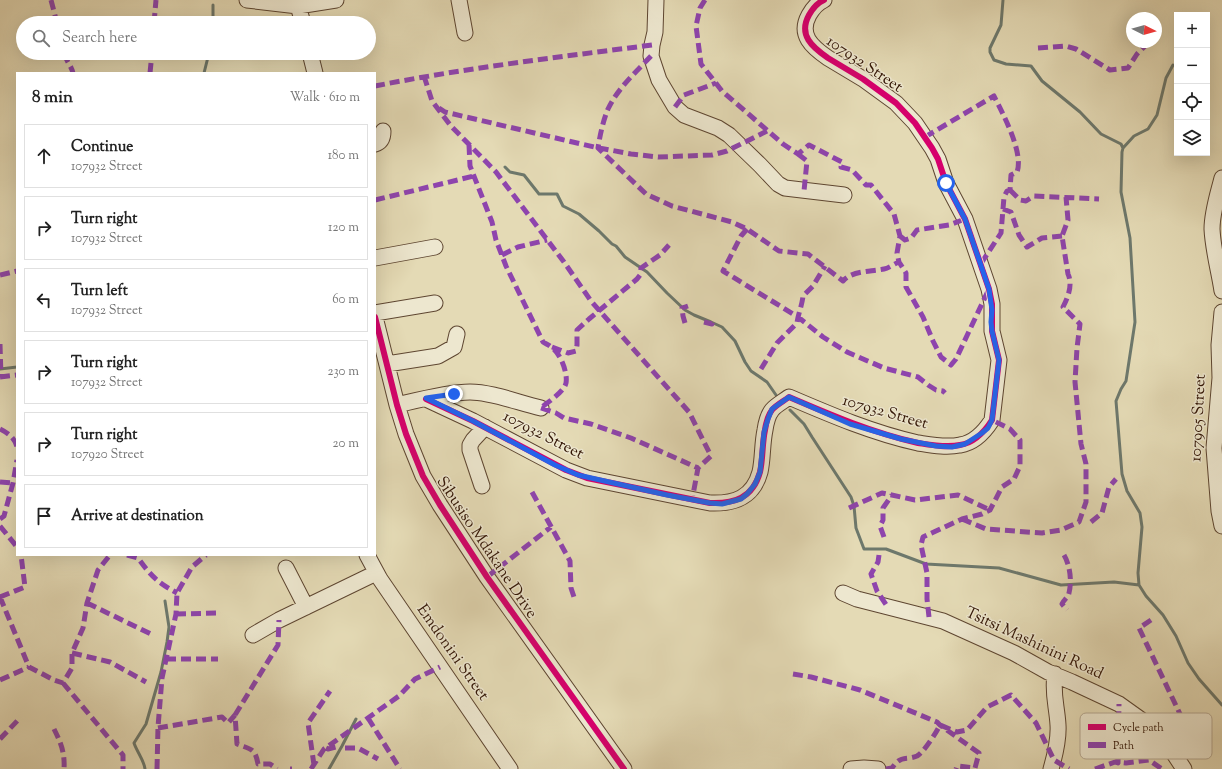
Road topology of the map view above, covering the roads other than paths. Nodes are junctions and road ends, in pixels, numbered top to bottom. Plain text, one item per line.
1 (247, 0) edge
2 (336, 0) edge
3 (459, 0) edge
4 (656, 0) edge
5 (824, 0) edge
6 (298, 6) junction
7 (301, 16) edge
8 (464, 33) dead end
9 (312, 60) edge
10 (315, 72) edge
11 (383, 131) dead end
12 (376, 144) edge
13 (1222, 178) edge
14 (844, 195) dead end
15 (435, 247) dead end
16 (376, 258) edge
17 (1222, 291) edge
18 (435, 303) dead end
19 (1222, 312) edge
20 (376, 313) edge
21 (376, 323) edge
22 (457, 334) dead end
23 (382, 361) edge
24 (426, 398) junction
25 (397, 405) junction
26 (542, 408) dead end
27 (485, 427) junction
28 (482, 486) dead end
29 (1222, 526) edge
30 (368, 556) edge
31 (286, 568) dead end
32 (376, 573) junction
33 (843, 593) dead end
34 (306, 607) junction
35 (253, 635) dead end
36 (1055, 674) junction
37 (1131, 713) edge
38 (1177, 759) edge
39 (510, 769) edge
40 (624, 769) edge
41 (851, 769) edge
42 (878, 769) edge
43 (1050, 769) edge
44 (1184, 769) edge

1 - 6 street
2 - 6 street
3 - 8 street
4 - 14 street
5 - 27 street, 107932 Street
6 - 7 street
9 - 10 street
11 - 12 street
13 - 17 street
15 - 16 street
18 - 20 street
19 - 29 street, 107905 Street
21 - 23 street, Sibusiso Mdakane Drive
22 - 23 street
23 - 25 street, Sibusiso Mdakane Drive
24 - 25 street
24 - 26 street
24 - 27 street, 107932 Street
25 - 40 street, Sibusiso Mdakane Drive
27 - 28 street
30 - 32 street, Emdonini Street
31 - 34 street
32 - 34 street
32 - 39 street, Emdonini Street
33 - 36 street, Tsitsi Mashinini Road
34 - 35 street
36 - 37 street, Tsitsi Mashinini Road
36 - 43 street
38 - 44 street, Tsitsi Mashinini Road
41 - 42 street

